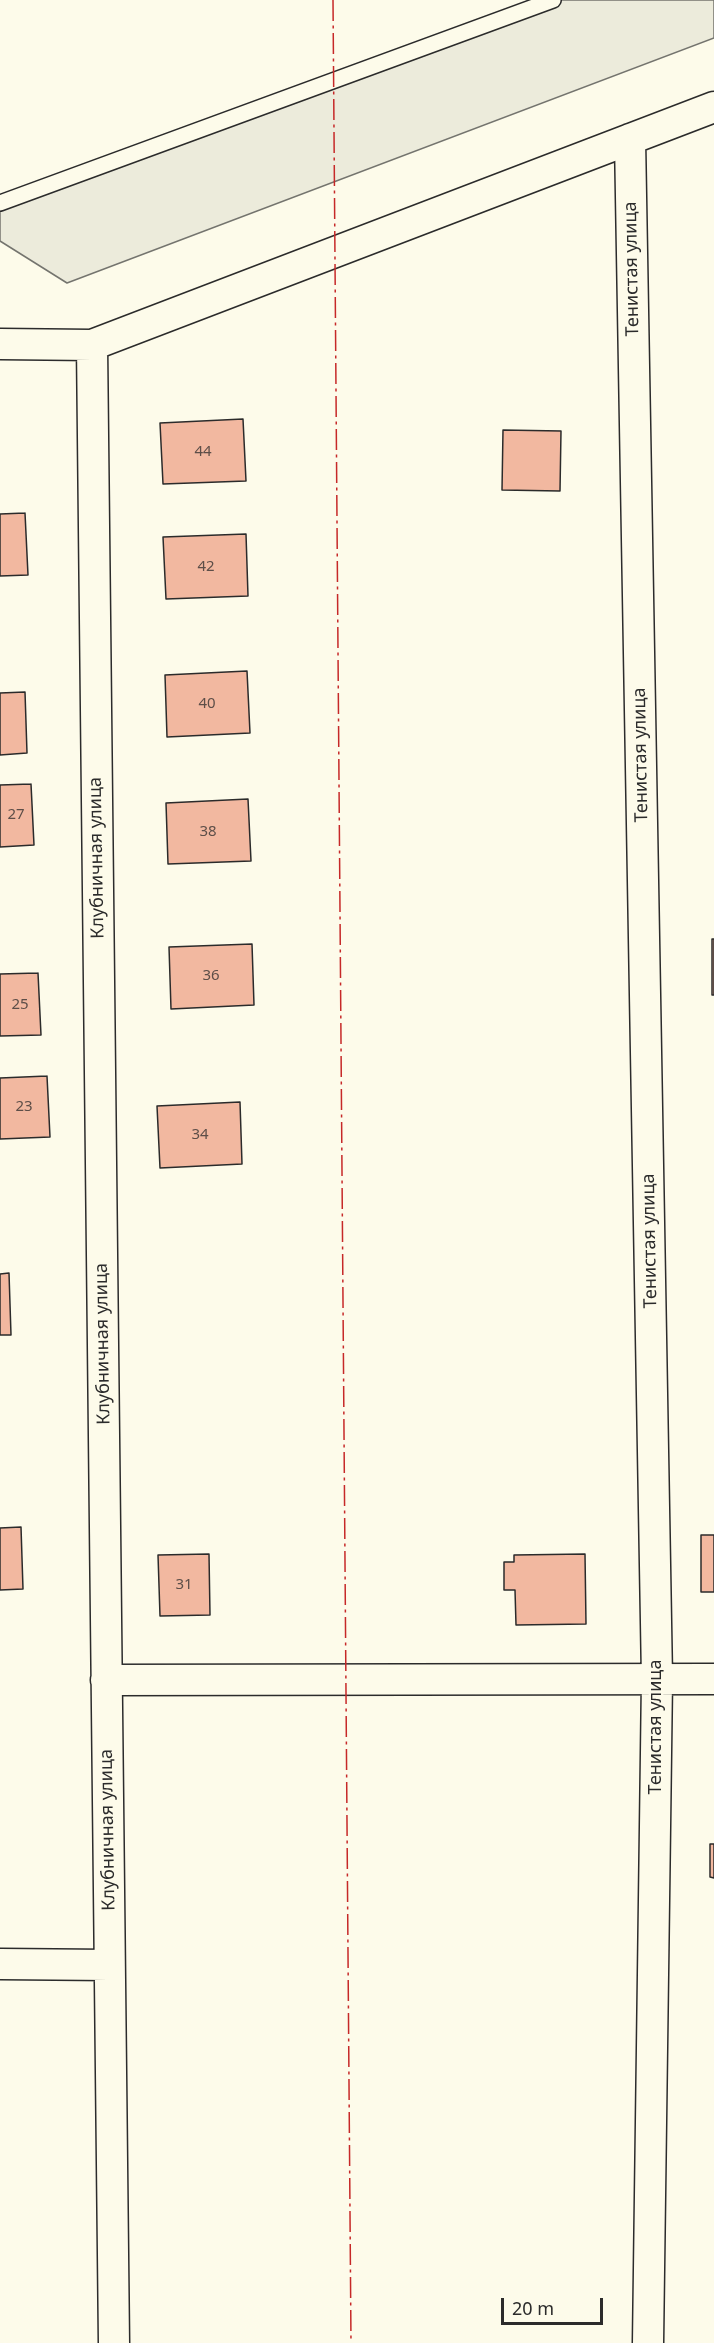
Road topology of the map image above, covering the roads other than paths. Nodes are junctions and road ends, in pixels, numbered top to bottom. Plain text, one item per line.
1 (553, 0) edge
2 (714, 107) edge
3 (630, 139) junction
4 (0, 203) edge
5 (0, 344) edge
6 (92, 345) junction
7 (714, 1678) edge
8 (657, 1679) junction
9 (106, 1680) junction
10 (0, 1964) edge
11 (110, 1965) junction
12 (114, 2343) edge
13 (648, 2343) edge

1 - 4 lane
2 - 3 street
3 - 6 street
3 - 8 street, Тенистая улица
5 - 6 street
6 - 9 street, Клубничная улица
7 - 8 street
8 - 9 street
8 - 13 street, Тенистая улица
9 - 11 street, Клубничная улица
10 - 11 street
11 - 12 street, Клубничная улица

